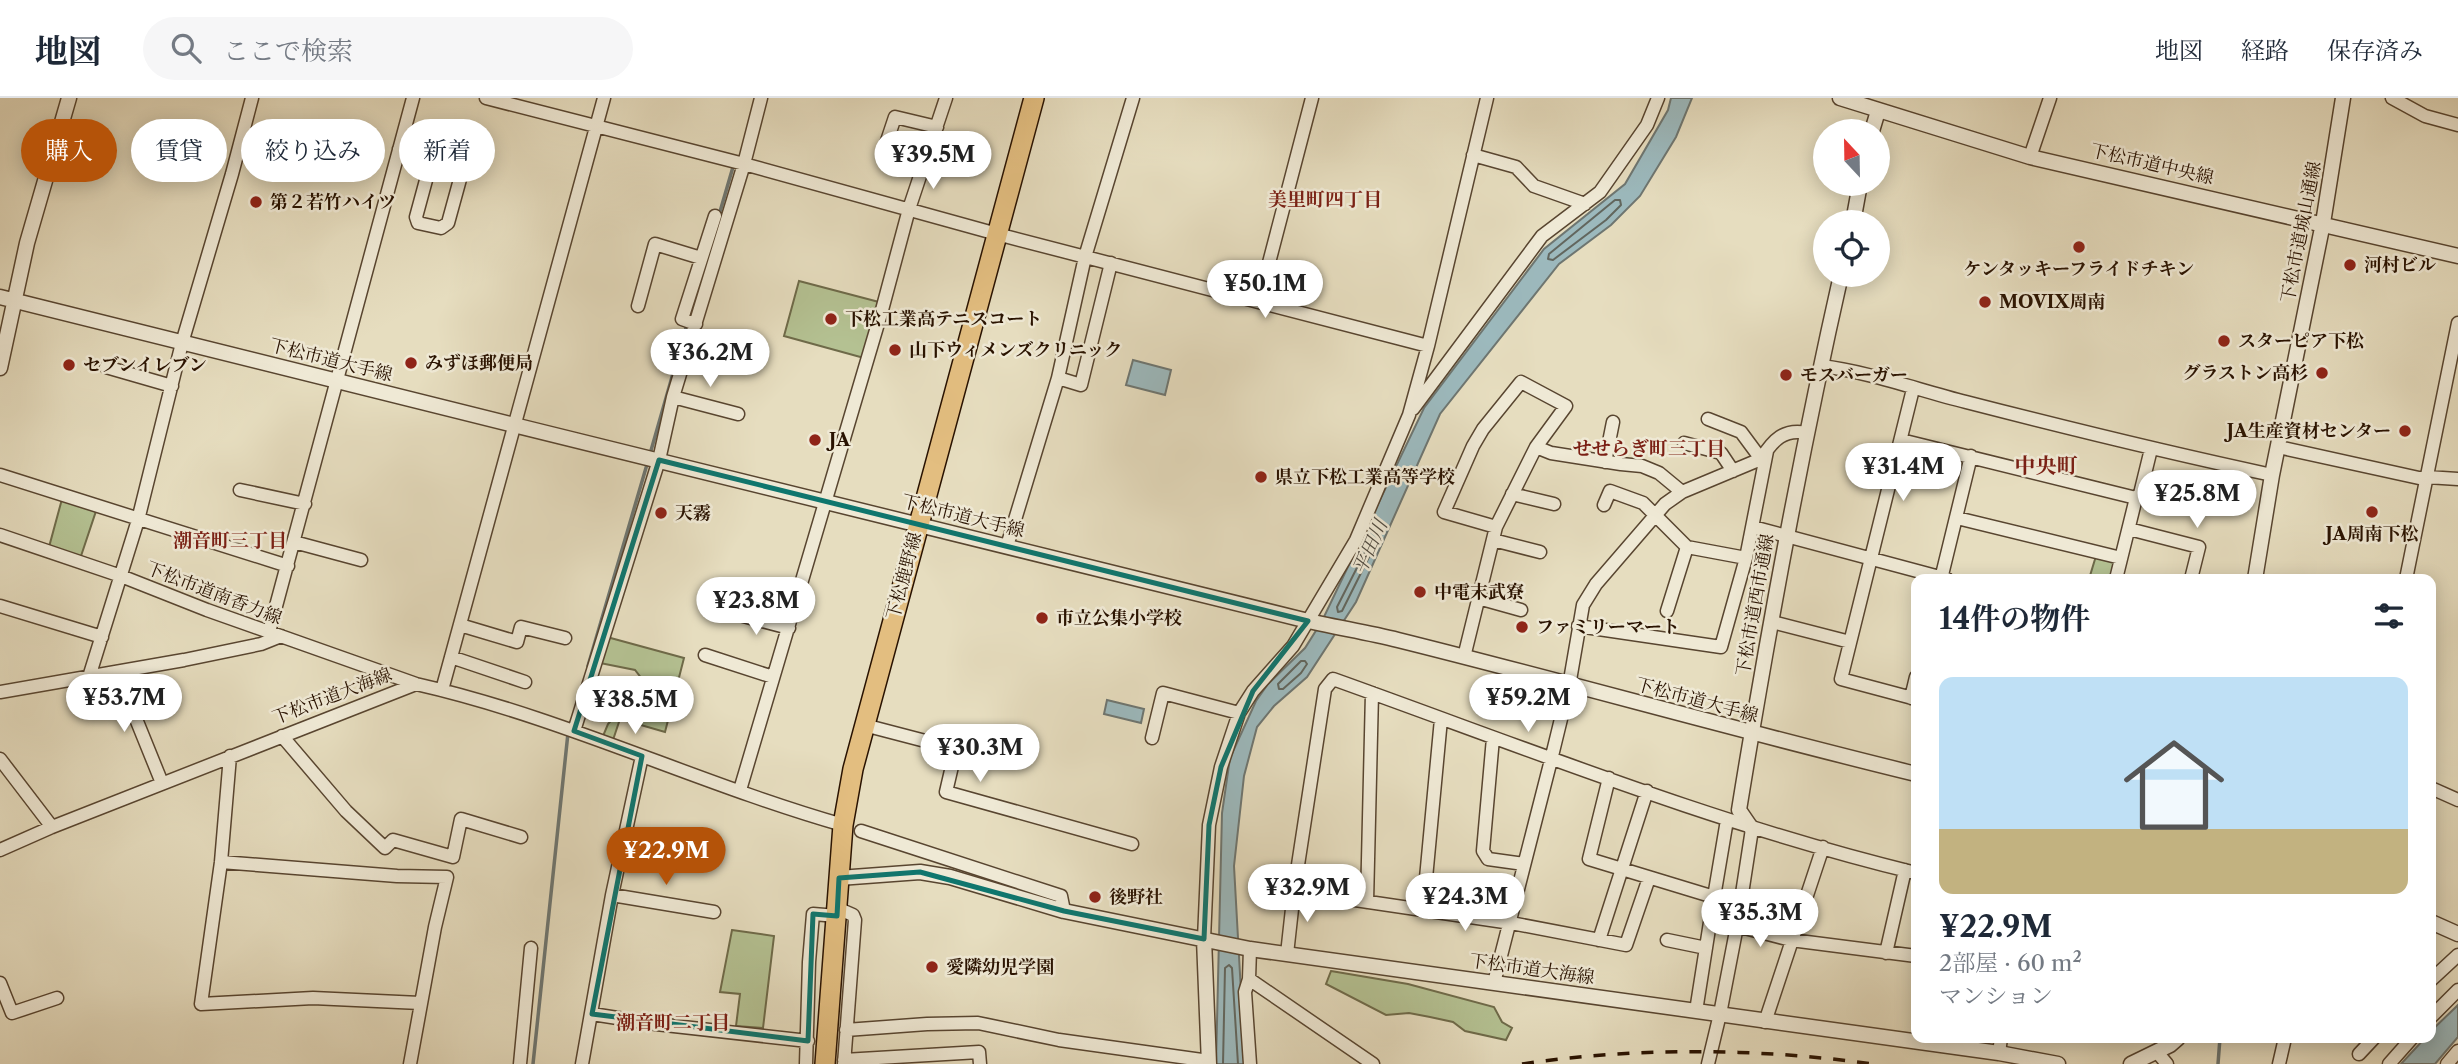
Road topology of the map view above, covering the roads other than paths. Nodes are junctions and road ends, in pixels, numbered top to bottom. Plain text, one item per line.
1 (69, 98) edge
2 (252, 98) edge
3 (413, 98) edge
4 (486, 98) edge
5 (604, 98) edge
6 (761, 98) edge
7 (946, 98) edge
8 (1034, 98) edge
9 (1133, 98) edge
10 (1312, 98) edge
11 (1487, 98) edge
12 (1658, 98) edge
13 (1840, 98) edge
14 (2050, 98) edge
15 (2343, 98) edge
16 (2392, 98) edge
17 (512, 101) edge
18 (1878, 111) junction
19 (407, 119) edge
20 (1876, 119) edge
21 (2458, 125) edge
22 (595, 126) junction
23 (937, 127) junction
24 (399, 149) edge
25 (1474, 155) junction
26 (2030, 157) junction
27 (432, 158) joint
28 (926, 161) junction
29 (744, 164) junction
30 (1585, 204) junction
31 (909, 209) junction
32 (715, 216) dead end
33 (2323, 223) junction
34 (997, 234) junction
35 (2458, 256) edge
36 (1085, 257) junction
37 (701, 258) junction
38 (1111, 263) junction
39 (1838, 287) edge
40 (0, 297) edge
41 (15, 300) junction
42 (1259, 301) junction
43 (638, 306) dead end
44 (2458, 323) edge
45 (696, 324) junction
46 (182, 343) junction
47 (1428, 346) junction
48 (1821, 366) junction
49 (106, 367) dead end
50 (0, 368) edge
51 (1058, 378) junction
52 (337, 381) junction
53 (172, 386) junction
54 (1913, 389) junction
55 (673, 397) junction
56 (738, 414) dead end
57 (1409, 415) junction
58 (1709, 419) dead end
59 (1613, 422) dead end
60 (513, 426) junction
61 (1807, 433) junction
62 (1901, 440) junction
63 (1684, 443) dead end
64 (1535, 447) junction
65 (2278, 447) junction
66 (2151, 449) junction
67 (1764, 454) junction
68 (1971, 456) junction
69 (659, 460) junction
70 (1605, 462) junction
71 (1733, 471) junction
72 (0, 475) edge
73 (2272, 475) junction
74 (2427, 477) junction
75 (2458, 480) edge
76 (240, 490) dead end
77 (1682, 492) junction
78 (1512, 495) junction
79 (2136, 498) junction
80 (825, 501) junction
81 (306, 504) junction
82 (1554, 504) dead end
83 (1604, 505) dead end
84 (1655, 514) junction
85 (1957, 518) junction
86 (138, 520) junction
87 (918, 525) junction
88 (1753, 527) junction
89 (2129, 529) junction
90 (1495, 533) junction
91 (0, 535) edge
92 (1787, 535) junction
93 (294, 542) junction
94 (1007, 546) junction
95 (1687, 547) junction
96 (1540, 552) dead end
97 (1746, 558) junction
98 (1872, 558) junction
99 (2121, 558) junction
100 (361, 560) dead end
101 (288, 566) junction
102 (1926, 574) edge
103 (1944, 574) edge
104 (2117, 574) edge
105 (2192, 574) edge
106 (2256, 574) edge
107 (2407, 574) edge
108 (121, 576) junction
109 (738, 586) dead end
110 (1478, 598) junction
111 (797, 600) junction
112 (0, 606) edge
113 (1521, 610) dead end
114 (1667, 611) dead end
115 (732, 613) dead end
116 (1313, 622) junction
117 (1772, 622) junction
118 (460, 625) junction
119 (1578, 626) junction
120 (789, 628) junction
121 (275, 634) junction
122 (102, 637) junction
123 (565, 638) dead end
124 (1850, 642) junction
125 (705, 655) dead end
126 (451, 657) junction
127 (1464, 657) junction
128 (117, 672) junction
129 (89, 677) junction
130 (773, 677) junction
131 (525, 682) dead end
132 (416, 684) junction
133 (1569, 686) junction
134 (442, 690) junction
135 (0, 692) edge
136 (1372, 693) junction
137 (1911, 698) edge
138 (1239, 713) junction
139 (1441, 719) junction
140 (864, 725) junction
141 (574, 731) junction
142 (1751, 734) junction
143 (282, 736) junction
144 (1152, 738) dead end
145 (1493, 738) junction
146 (230, 756) junction
147 (642, 756) junction
148 (0, 759) edge
149 (1551, 760) junction
150 (1911, 773) edge
151 (1609, 778) junction
152 (162, 783) junction
153 (740, 790) junction
154 (2436, 790) edge
155 (1647, 791) junction
156 (2458, 800) edge
157 (1727, 820) junction
158 (52, 827) junction
159 (852, 828) junction
160 (1752, 829) junction
161 (521, 837) dead end
162 (1132, 844) dead end
163 (1823, 847) junction
164 (0, 850) edge
165 (939, 856) junction
166 (221, 862) junction
167 (1524, 864) junction
168 (1623, 870) junction
169 (1911, 871) edge
170 (933, 874) junction
171 (839, 878) junction
172 (1649, 878) junction
173 (1294, 891) junction
174 (612, 895) junction
175 (1714, 897) junction
176 (1367, 902) junction
177 (1423, 910) junction
178 (1064, 911) junction
179 (714, 912) dead end
180 (837, 912) junction
181 (1710, 922) junction
182 (1511, 923) junction
183 (2436, 924) edge
184 (1737, 926) junction
185 (2458, 934) edge
186 (1208, 940) junction
187 (1599, 940) junction
188 (1667, 940) dead end
189 (1791, 940) junction
190 (531, 948) dead end
191 (1706, 948) junction
192 (1250, 949) junction
193 (1886, 953) junction
194 (1287, 954) junction
195 (2458, 955) edge
196 (1911, 956) edge
197 (2436, 975) edge
198 (1249, 979) junction
199 (0, 983) edge
200 (1494, 983) junction
201 (2458, 990) edge
202 (57, 998) dead end
203 (420, 1003) junction
204 (1696, 1011) junction
205 (2436, 1012) edge
206 (592, 1014) junction
207 (1720, 1014) junction
208 (1765, 1022) junction
209 (846, 1030) junction
210 (808, 1041) junction
211 (1911, 1041) edge
212 (1924, 1043) edge
213 (2000, 1043) edge
214 (2173, 1043) edge
215 (2284, 1043) edge
216 (2369, 1043) edge
217 (2408, 1043) edge
218 (2458, 1051) edge
219 (2157, 1052) junction
220 (1999, 1053) junction
221 (2359, 1054) dead end
222 (1209, 1062) edge
223 (837, 1063) edge
224 (410, 1064) edge
225 (520, 1064) edge
226 (582, 1064) edge
227 (806, 1064) edge
228 (980, 1064) edge
229 (1250, 1064) edge
230 (1373, 1064) edge
231 (1707, 1064) edge
232 (2058, 1064) edge
233 (2131, 1064) edge
234 (2167, 1064) edge
235 (2279, 1064) edge
236 (2389, 1064) edge
237 (2447, 1064) edge

1 - 41 street
2 - 46 street
3 - 19 street
4 - 17 street
5 - 22 street
6 - 29 street
7 - 23 street
8 - 34 main road, 下松鹿野線
9 - 36 street
10 - 42 street
11 - 25 street
12 - 30 street
13 - 18 street, 下松市道中央線
14 - 26 street
15 - 33 street, 下松市道城山通線
16 - 21 street
17 - 22 street
18 - 20 street
18 - 26 street, 下松市道中央線
22 - 29 street
22 - 60 street
23 - 28 street
23 - 28 street
24 - 52 street
25 - 30 street
25 - 47 street
26 - 33 street, 下松市道中央線
27 - 27 street
28 - 31 street
29 - 31 street
29 - 45 street
30 - 57 street
31 - 34 street
31 - 80 street
32 - 37 street
33 - 35 street, 下松市道中央線
33 - 65 street, 下松市道城山通線
34 - 36 street
34 - 87 main road, 下松鹿野線
36 - 38 street
36 - 51 street
37 - 43 street
37 - 45 street
38 - 42 street
38 - 51 street
39 - 48 street, 下松市道西市通線
40 - 41 street, 下松市道大手線
41 - 46 street, 下松市道大手線
41 - 50 street
42 - 47 street
44 - 74 street
45 - 55 street
46 - 52 street, 下松市道大手線
46 - 53 street
47 - 57 street
48 - 54 street
48 - 61 street, 下松市道西市通線
49 - 53 street
51 - 94 street
52 - 60 street, 下松市道大手線
52 - 81 street
53 - 86 street
54 - 62 street
54 - 66 street
55 - 56 street
55 - 69 street
57 - 116 street
58 - 67 street
59 - 70 street
60 - 69 street, 下松市道大手線
60 - 118 street
61 - 67 street
61 - 92 street, 下松市道西市通線
62 - 68 street
62 - 98 street
63 - 71 street
64 - 70 street
64 - 78 street
64 - 90 street
65 - 73 street, 下松市道城山通線
65 - 74 street
66 - 73 street
66 - 79 street
67 - 71 street
67 - 88 street
68 - 79 street
68 - 85 street
69 - 80 street, 下松市道大手線
69 - 141 street
70 - 77 street
71 - 77 street
72 - 86 street
73 - 106 street, 下松市道城山通線
74 - 75 street
74 - 107 street
76 - 81 street
77 - 84 street
78 - 82 street
78 - 90 street
79 - 89 street
80 - 87 street, 下松市道大手線
80 - 111 street
81 - 93 street
83 - 84 street
84 - 95 street
84 - 119 street
85 - 99 street
85 - 103 street
86 - 101 street
86 - 108 street
87 - 94 street, 下松市道大手線
87 - 140 main road, 下松鹿野線
88 - 92 street
88 - 97 street
89 - 99 street
89 - 105 street
90 - 96 street
90 - 110 street
91 - 108 street, 下松市道南香力線
92 - 98 street
92 - 117 street, 下松市道西市通線
93 - 100 street
93 - 101 street
94 - 116 street, 下松市道大手線
95 - 97 street
95 - 114 street
97 - 119 street
98 - 102 street
98 - 124 street
99 - 104 street
101 - 121 street
108 - 121 street, 下松市道南香力線
108 - 122 street
109 - 111 street
110 - 113 street
110 - 127 street
111 - 120 street
112 - 122 street
115 - 120 street
116 - 127 street, 下松市道大手線
116 - 138 street
117 - 124 street
117 - 142 street, 下松市道西市通線
118 - 123 street
118 - 126 street
119 - 133 street
120 - 130 street
121 - 128 street
121 - 132 street, 下松市道南香力線
122 - 129 street
124 - 137 street
125 - 130 street
126 - 131 street
126 - 134 street
127 - 133 street, 下松市道大手線
128 - 129 street
128 - 152 street
129 - 135 street
130 - 153 street
132 - 134 street, 下松市道大海線
132 - 143 street, 下松市道大海線
133 - 142 street, 下松市道大手線
133 - 149 street
134 - 141 street, 下松市道大海線
136 - 139 street
136 - 173 street
136 - 176 street
138 - 144 street
138 - 186 street
139 - 145 street
139 - 177 street
140 - 159 main road, 下松鹿野線
140 - 162 street
141 - 147 street, 下松市道大海線
142 - 150 street, 下松市道大手線
142 - 160 street, 下松市道西市通線
143 - 146 street, 下松市道大海線
143 - 161 street
145 - 149 street
145 - 167 street
146 - 152 street, 下松市道大海線
146 - 166 street
147 - 153 street, 下松市道大海線
147 - 174 street
148 - 158 street
149 - 151 street
149 - 167 street
151 - 155 street
151 - 168 street
152 - 158 street, 下松市道大海線
153 - 159 street, 下松市道大海線
154 - 156 street
155 - 157 street
155 - 168 street
157 - 160 street
157 - 175 street
158 - 164 street, 下松市道大海線
159 - 165 street, 下松市道大海線
159 - 171 main road, 下松鹿野線
160 - 163 street
160 - 184 street, 下松市道西市通線
163 - 169 street
163 - 189 street
165 - 170 street
165 - 178 street, 下松市道大海線
166 - 203 street
166 - 203 street
167 - 182 street
168 - 172 street
168 - 187 street
169 - 193 street
170 - 171 street, 下松市道大海線
170 - 178 street, 下松市道大海線
171 - 180 main road, 下松鹿野線
172 - 175 street
172 - 187 street
173 - 176 street
173 - 194 street
174 - 179 street
174 - 206 street
175 - 181 street
176 - 177 street
177 - 182 street
178 - 186 street, 下松市道大海線
180 - 209 street
180 - 210 street
180 - 223 main road, 下松鹿野線
181 - 184 street
181 - 191 street
182 - 187 street
182 - 200 street
183 - 185 street
184 - 189 street
184 - 207 street, 下松市道西市通線
186 - 192 street, 下松市道大海線
186 - 222 street
188 - 191 street
189 - 193 street
189 - 208 street
190 - 225 street
191 - 204 street
192 - 194 street, 下松市道大海線
192 - 198 street
193 - 196 street
194 - 200 street, 下松市道大海線
195 - 197 street
198 - 229 street
198 - 230 street
199 - 202 street
200 - 204 street, 下松市道大海線
201 - 205 street
203 - 224 street
204 - 207 street, 下松市道大海線
206 - 210 street
206 - 226 street
207 - 208 street, 下松市道大海線
207 - 231 street, 下松市道西市通線
208 - 211 street, 下松市道大海線
209 - 222 street
209 - 223 street
210 - 227 street
212 - 220 street, 下松市道大海線
213 - 220 street
214 - 219 street
215 - 235 street
216 - 221 street
217 - 236 street
218 - 237 street
219 - 233 street
219 - 234 street
220 - 232 street, 下松市道大海線
223 - 228 street

